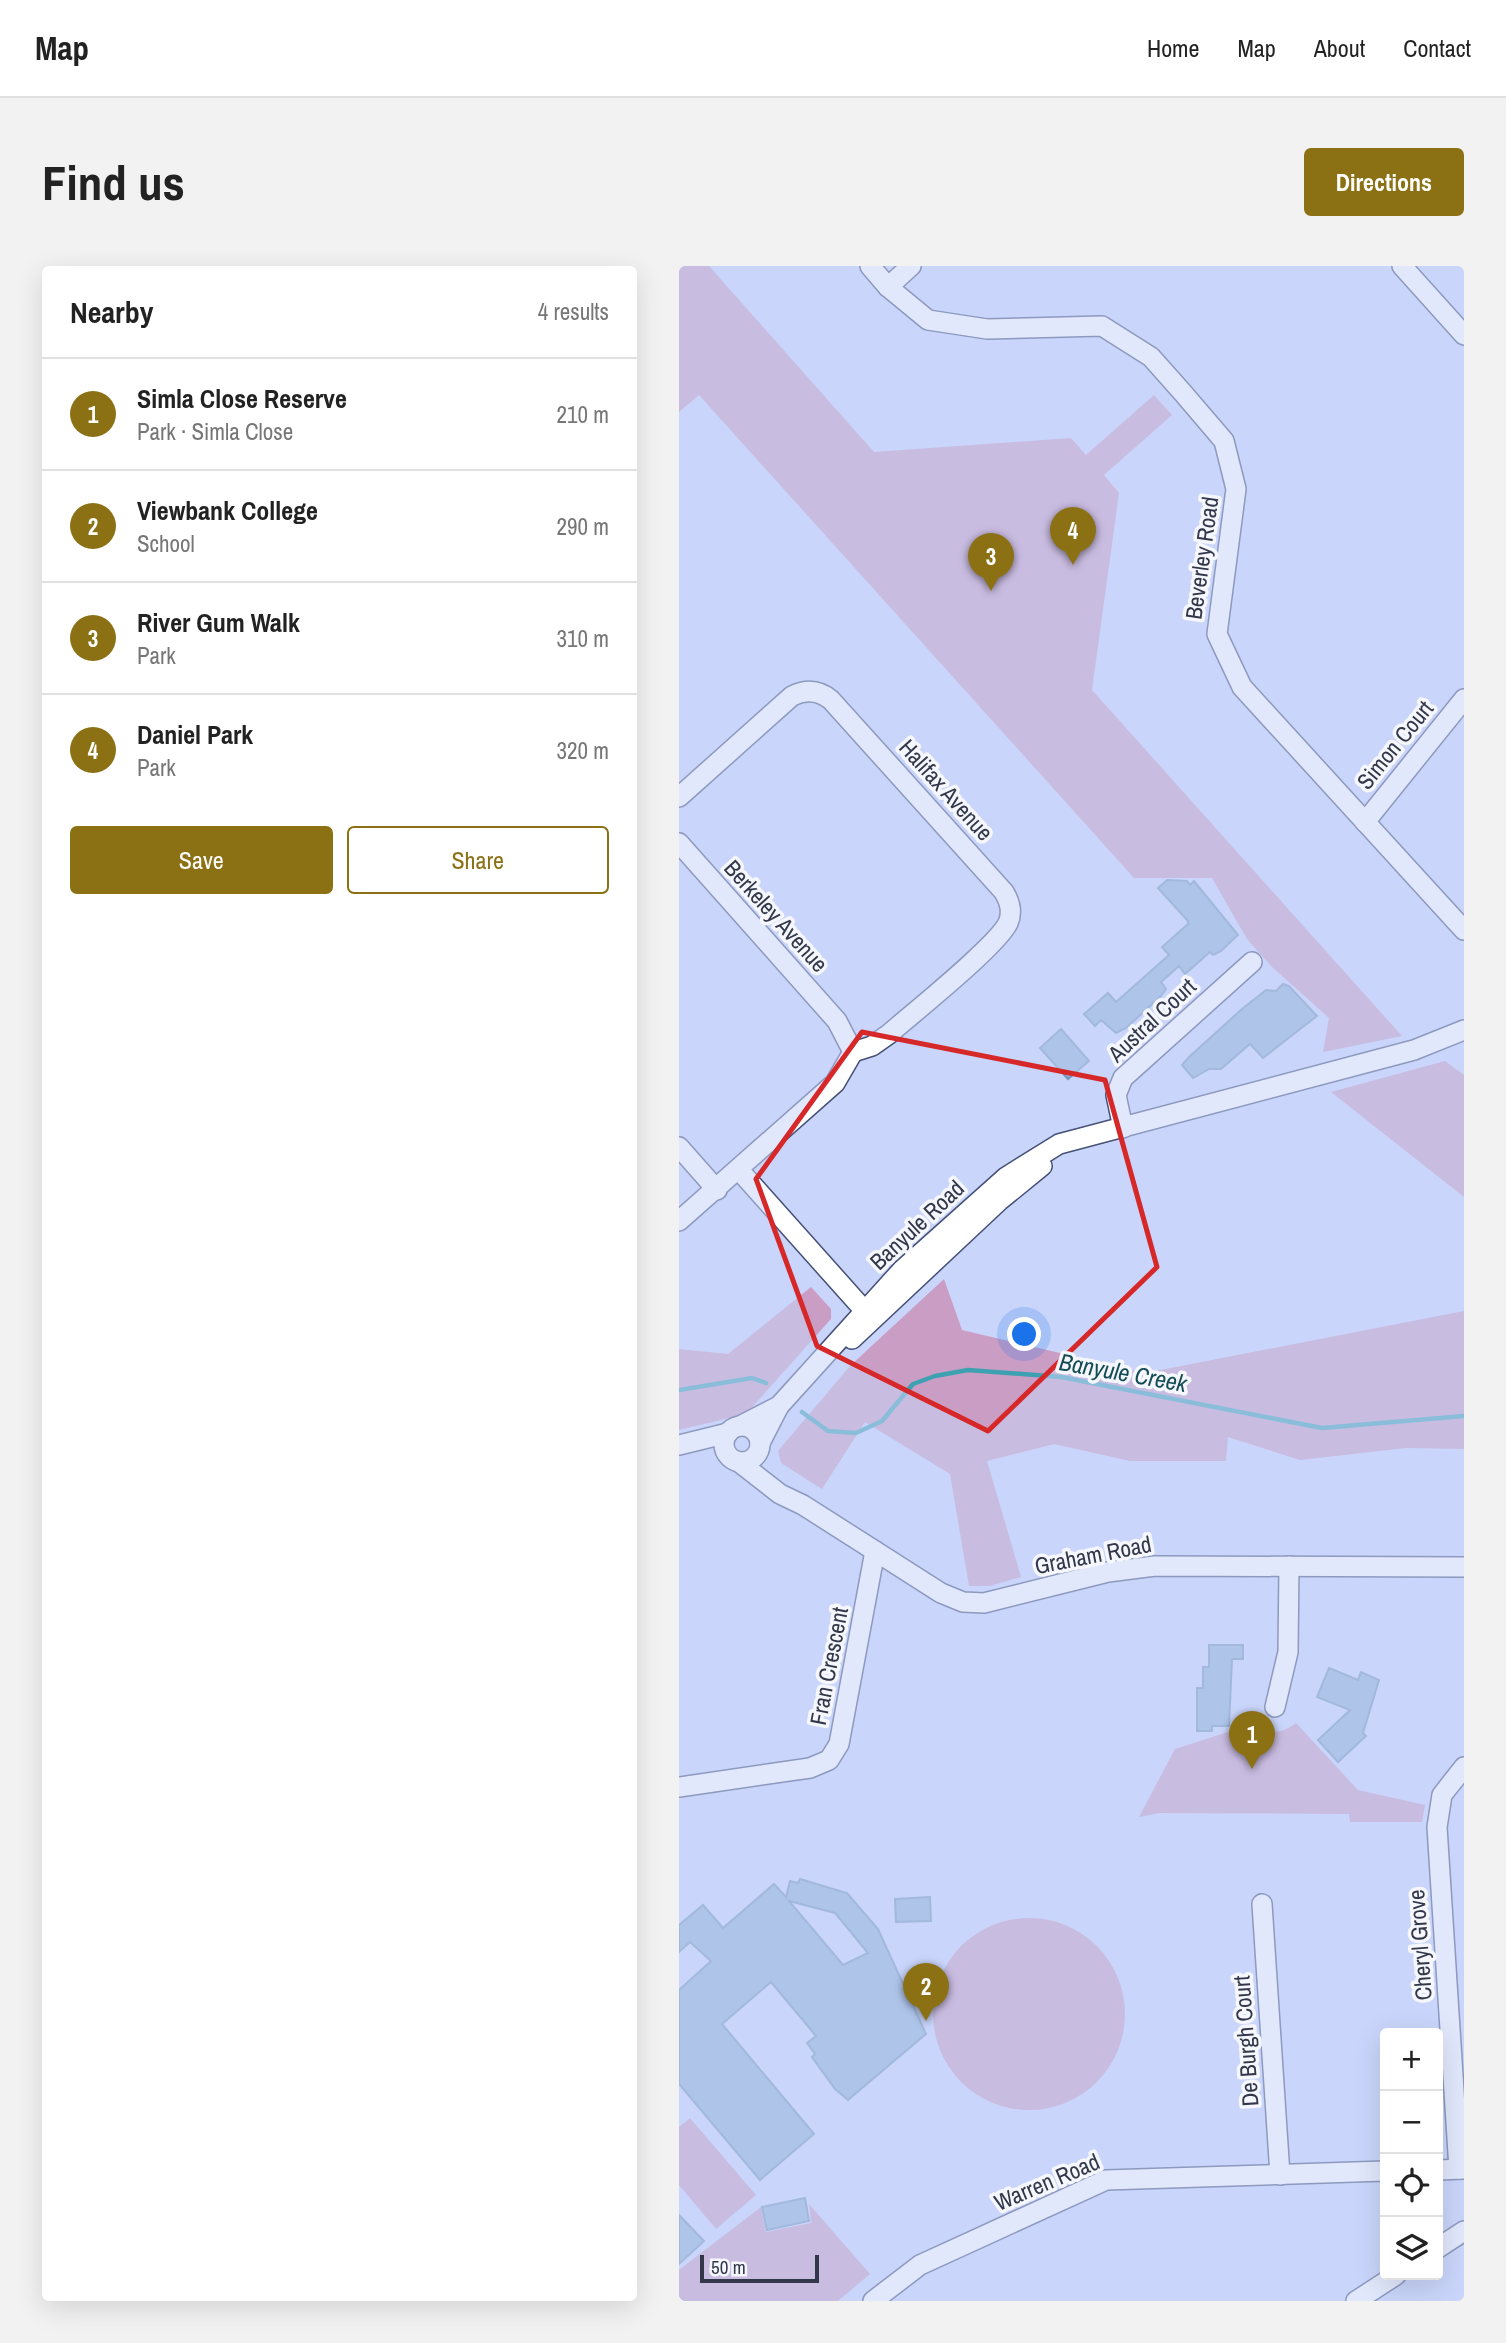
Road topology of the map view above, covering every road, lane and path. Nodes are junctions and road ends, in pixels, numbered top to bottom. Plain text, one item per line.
1 (870, 266) edge
2 (911, 266) edge
3 (1402, 266) edge
4 (888, 286) junction
5 (1464, 335) edge
6 (1464, 699) edge
7 (679, 797) edge
8 (1365, 822) junction
9 (679, 843) edge
10 (1464, 930) edge
11 (1252, 962) dead end
12 (1464, 1030) edge
13 (860, 1050) junction
14 (1123, 1128) junction
15 (1099, 1135) junction
16 (679, 1147) edge
17 (739, 1170) junction
18 (717, 1190) junction
19 (679, 1221) edge
20 (868, 1315) junction
21 (779, 1406) junction
22 (734, 1430) junction
23 (679, 1445) edge
24 (760, 1447) junction
25 (679, 1452) edge
26 (734, 1459) junction
27 (803, 1505) junction
28 (875, 1551) junction
29 (1289, 1566) junction
30 (1464, 1567) edge
31 (1275, 1707) dead end
32 (1464, 1767) edge
33 (679, 1787) edge
34 (1262, 1904) dead end
35 (1462, 2169) edge
36 (1443, 2170) edge
37 (1380, 2171) edge
38 (1280, 2175) junction
39 (1464, 2231) edge
40 (1443, 2245) edge
41 (1388, 2280) edge
42 (873, 2301) edge
43 (1356, 2301) edge

1 - 4 street, Beverley Road
2 - 4 street
3 - 5 street
4 - 8 street, Beverley Road
6 - 8 street, Simon Court
7 - 13 street, Halifax Avenue
8 - 10 street, Beverley Road
9 - 13 street, Berkeley Avenue
11 - 14 street, Austral Court
12 - 14 street, Banyule Road
13 - 17 street, Halifax Avenue
14 - 15 street, Banyule Road
15 - 20 street, Banyule Road
15 - 20 street, Banyule Road
16 - 18 street
17 - 18 street, Halifax Avenue
17 - 20 street
18 - 19 street, Halifax Avenue
20 - 21 street, Banyule Road
21 - 22 street, Banyule Road
21 - 24 street, Banyule Road
22 - 23 street, Banyule Road
22 - 24 street
22 - 26 street
24 - 26 street
24 - 27 street, Graham Road
25 - 26 street
26 - 27 street, Graham Road
27 - 28 street, Graham Road
28 - 29 street, Graham Road
28 - 33 street, Fran Crescent
29 - 30 street, Graham Road
29 - 31 street
32 - 35 street, Cheryl Grove
34 - 38 street, De Burgh Court
35 - 36 street
37 - 38 street, Warren Road
38 - 42 street, Warren Road
39 - 40 street
41 - 43 street

